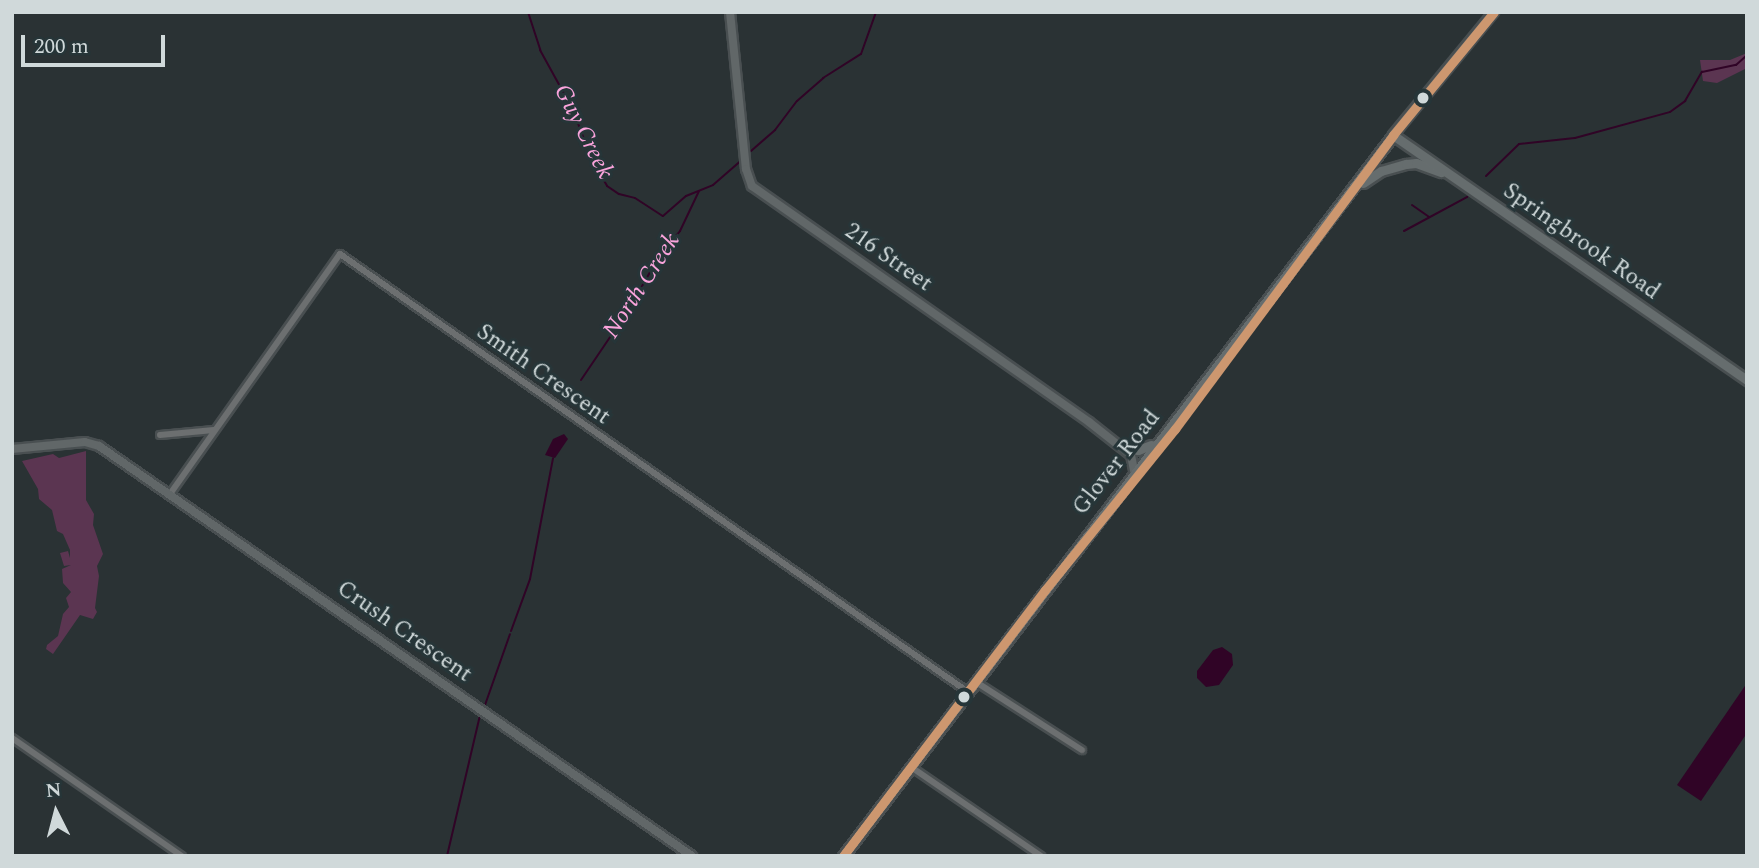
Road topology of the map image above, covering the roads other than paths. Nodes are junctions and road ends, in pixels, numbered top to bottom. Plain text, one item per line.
1 (730, 12) edge
2 (1494, 12) edge
3 (1393, 135) junction
4 (1460, 181) junction
5 (1353, 191) junction
6 (1222, 361) junction
7 (1747, 380) edge
8 (1089, 422) junction
9 (1167, 429) junction
10 (214, 430) junction
11 (160, 435) dead end
12 (12, 449) edge
13 (1129, 449) junction
14 (1138, 469) junction
15 (170, 495) junction
16 (976, 682) junction
17 (968, 692) junction
18 (12, 738) edge
19 (1082, 750) dead end
20 (911, 767) junction
21 (183, 856) edge
22 (692, 856) edge
23 (843, 856) edge
24 (1041, 856) edge

1 - 8 main road, 216 Street
2 - 3 main road, Glover Road
3 - 4 highway, Springbrook Road
3 - 5 highway, Glover Road
4 - 5 highway
4 - 7 highway, Springbrook Road
5 - 6 highway, Glover Road
6 - 9 highway, Glover Road
6 - 14 highway, Glover Road
8 - 13 main road
8 - 14 main road, 216 Street
9 - 13 highway
9 - 14 highway, Glover Road
10 - 11 street
10 - 15 street, Smith Crescent
10 - 17 street, Smith Crescent
12 - 15 main road, Crush Crescent
13 - 14 main road
14 - 16 highway, Glover Road
15 - 22 main road, Crush Crescent
16 - 17 highway, Glover Road
16 - 19 street
17 - 20 highway, Glover Road
18 - 21 street
20 - 23 highway, Glover Road
20 - 24 street

